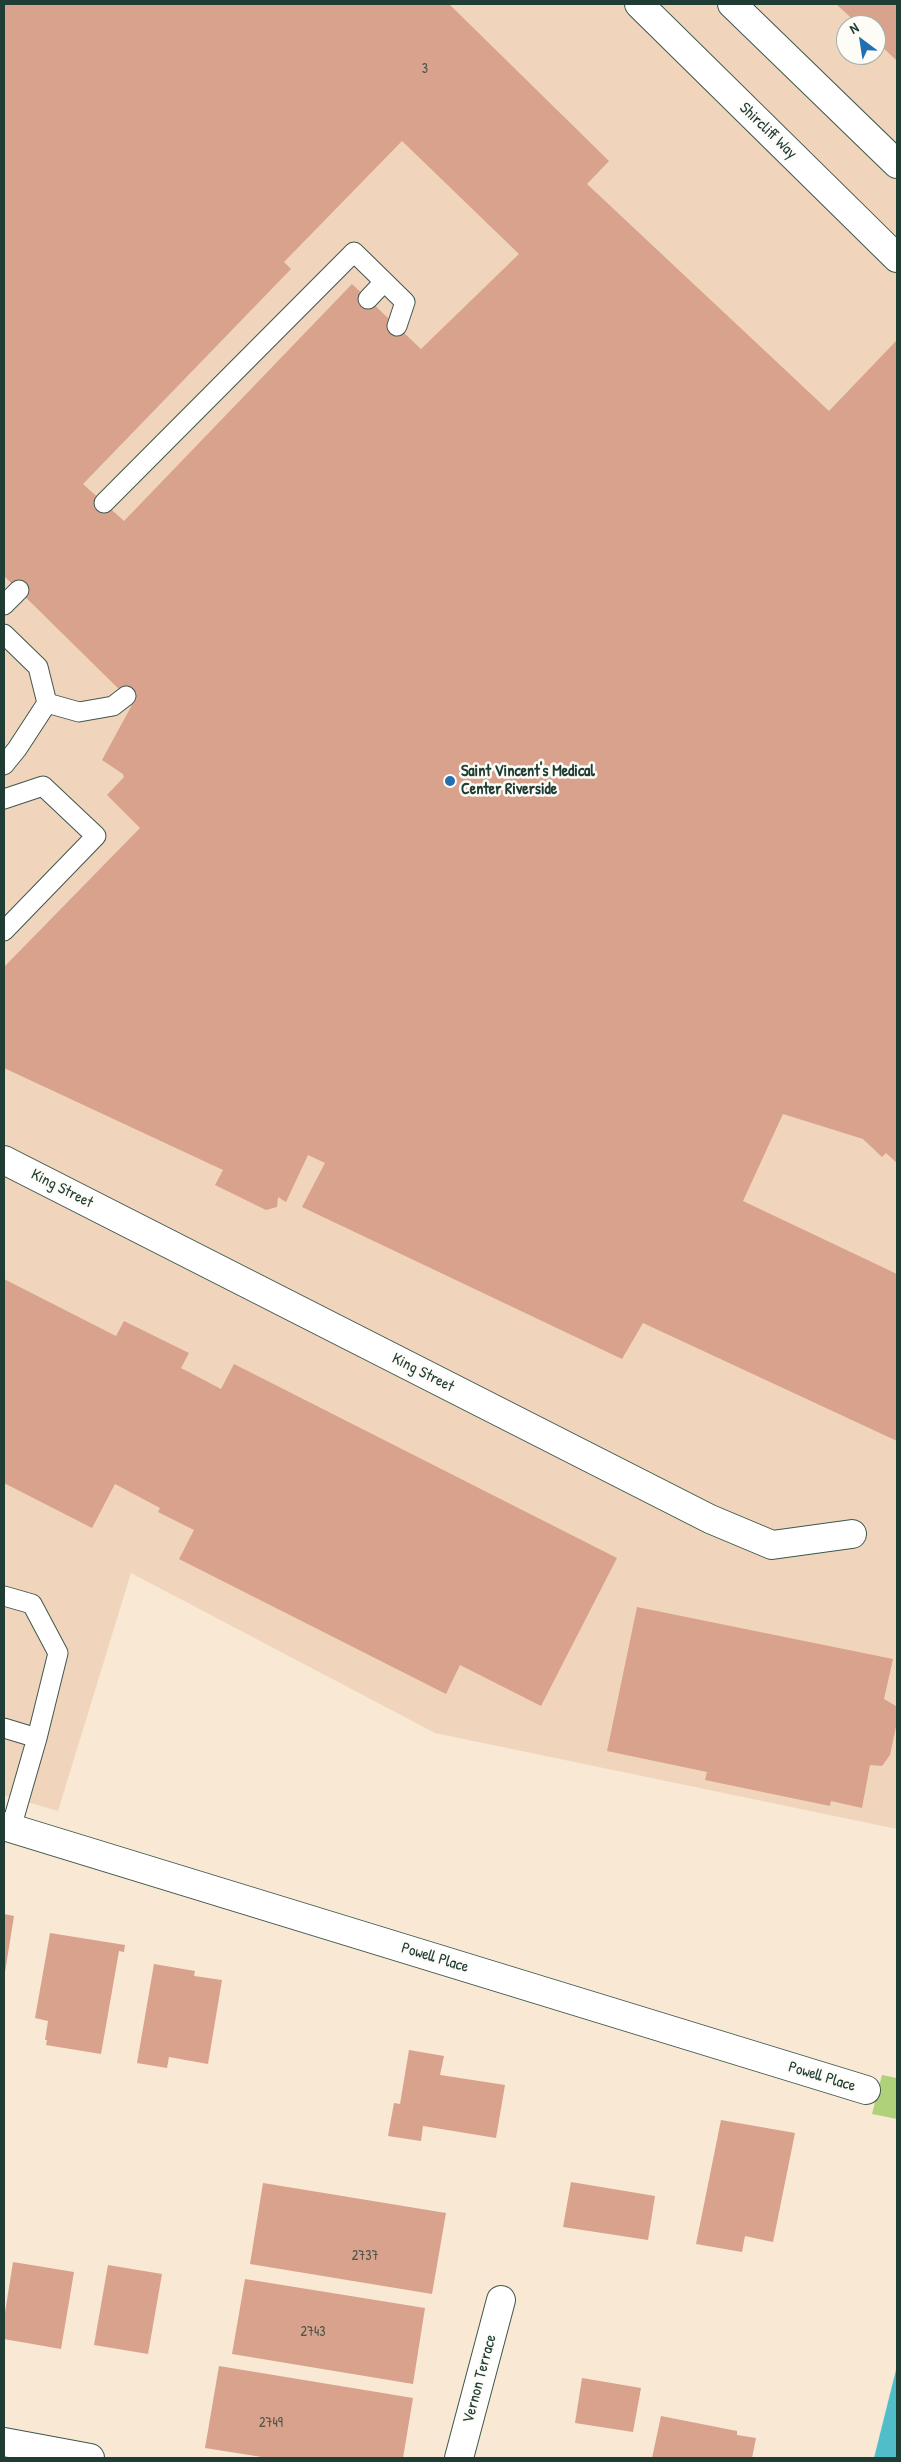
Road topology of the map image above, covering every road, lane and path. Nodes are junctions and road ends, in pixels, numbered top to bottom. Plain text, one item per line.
1 (639, 4) edge
2 (732, 4) edge
3 (897, 164) edge
4 (897, 258) edge
5 (384, 282) junction
6 (368, 299) dead end
7 (397, 326) dead end
8 (104, 503) dead end
9 (18, 590) dead end
10 (4, 605) edge
11 (4, 634) edge
12 (126, 696) dead end
13 (47, 702) junction
14 (4, 765) edge
15 (4, 800) edge
16 (4, 930) edge
17 (4, 1160) edge
18 (852, 1534) dead end
19 (4, 1596) edge
20 (4, 1728) edge
21 (37, 1738) junction
22 (7, 1827) edge
23 (866, 2090) dead end
24 (501, 2300) dead end
25 (4, 2442) edge
26 (90, 2458) edge
27 (459, 2458) edge

1 - 4 street, Shircliff Way
2 - 3 street
5 - 6 lane
5 - 7 lane
5 - 8 lane
9 - 10 lane
11 - 13 lane
12 - 13 lane
13 - 14 lane
15 - 16 lane
17 - 18 street, King Street
19 - 21 lane
20 - 21 lane
21 - 22 lane
22 - 23 street, Powell Place
24 - 27 street, Vernon Terrace
25 - 26 street

